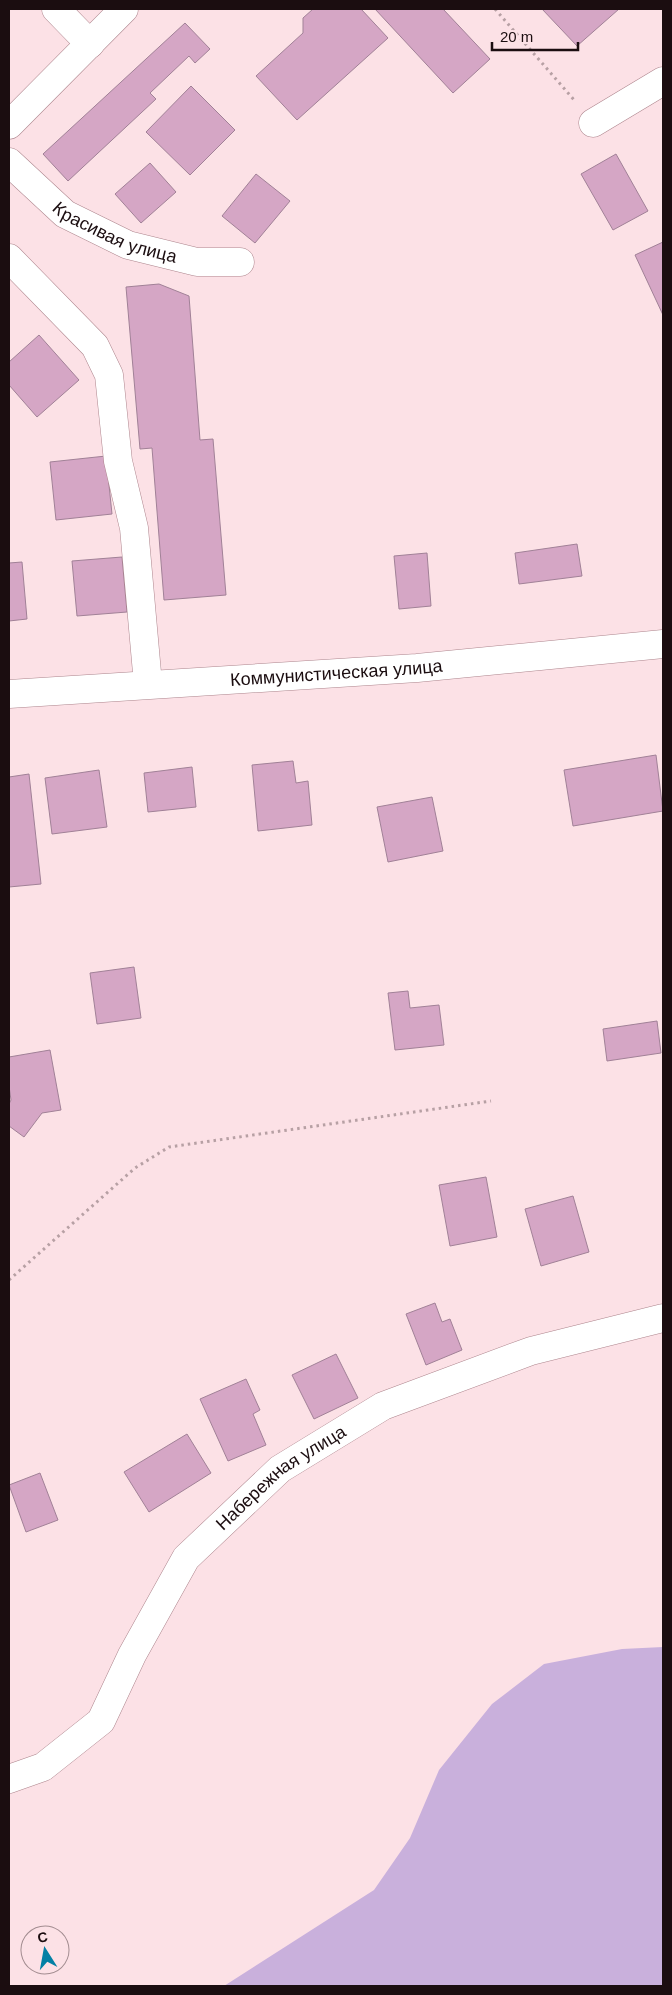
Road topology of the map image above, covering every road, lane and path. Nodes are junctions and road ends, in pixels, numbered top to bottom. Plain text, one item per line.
1 (56, 9) edge
2 (124, 9) edge
3 (496, 9) edge
4 (90, 44) junction
5 (663, 81) edge
6 (14, 111) edge
7 (593, 123) joint
8 (9, 162) edge
9 (9, 258) edge
10 (240, 262) dead end
11 (663, 644) edge
12 (148, 684) junction
13 (9, 694) edge
14 (491, 1101) dead end
15 (9, 1280) edge
16 (663, 1318) edge
17 (9, 1779) edge

1 - 4 street
2 - 4 street
3 - 7 path
4 - 6 street
5 - 7 street
8 - 10 street, Красивая улица
9 - 12 street
11 - 12 street, Коммунистическая улица
12 - 13 street, Коммунистическая улица
14 - 15 path
16 - 17 street, Набережная улица

